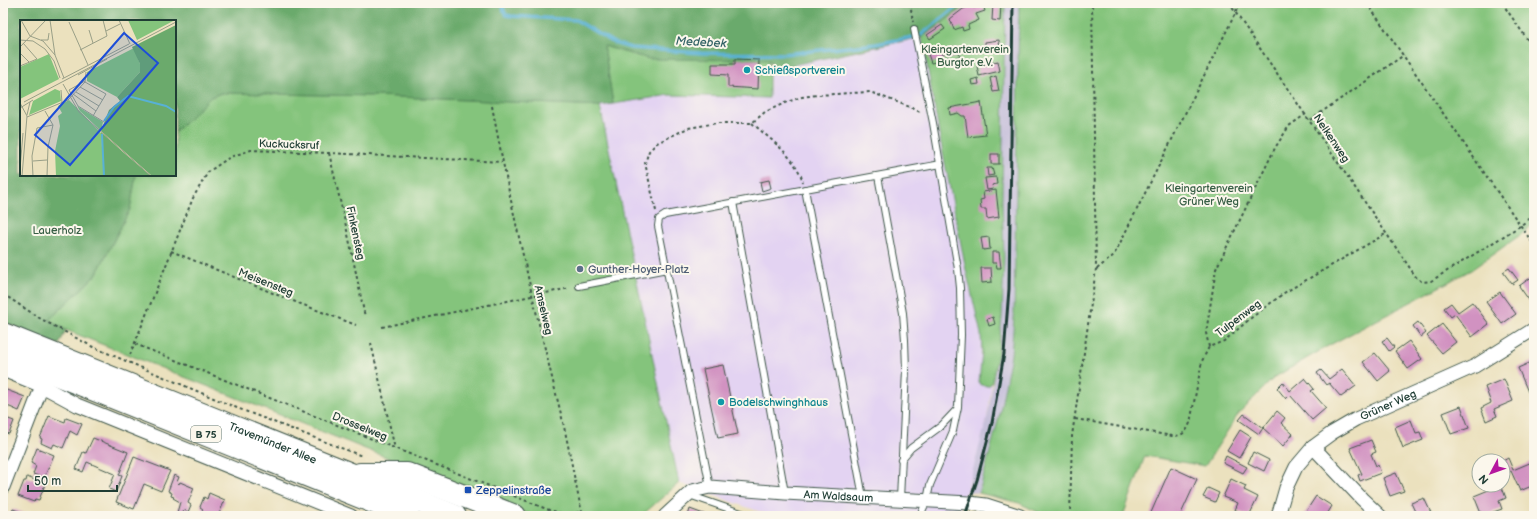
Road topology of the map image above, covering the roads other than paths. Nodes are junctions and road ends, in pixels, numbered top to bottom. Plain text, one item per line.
1 (914, 29) road end
2 (941, 164) junction
3 (878, 176) junction
4 (805, 189) junction
5 (733, 202) junction
6 (667, 269) junction
7 (579, 286) road end
8 (1534, 329) edge
9 (3, 334) edge
10 (3, 353) edge
11 (3, 370) edge
12 (42, 386) junction
13 (958, 407) junction
14 (1313, 447) junction
15 (901, 460) junction
16 (349, 474) junction
17 (3, 487) edge
18 (710, 487) junction
19 (785, 493) junction
20 (688, 494) junction
21 (863, 497) junction
22 (900, 499) junction
23 (927, 500) junction
24 (351, 516) edge
25 (408, 516) edge
26 (454, 516) edge
27 (515, 516) edge
28 (665, 516) edge
29 (750, 516) edge
30 (920, 516) edge
31 (1020, 516) edge
32 (1278, 516) edge
33 (1380, 516) edge

1 - 2 lane
2 - 3 lane
2 - 13 lane
3 - 4 lane
3 - 15 lane
4 - 5 lane
4 - 21 lane
5 - 6 lane
5 - 19 lane
6 - 7 lane
6 - 18 lane
8 - 14 street, Grüner Weg
9 - 16 highway, Travemünder Allee / B 75
10 - 25 highway, Travemünder Allee / B 75
11 - 12 street
12 - 17 street
12 - 24 street
13 - 15 lane
13 - 23 lane
14 - 32 street, Grüner Weg
14 - 33 street
15 - 22 lane
16 - 26 highway, Travemünder Allee / B 75
16 - 27 highway
18 - 19 street, Am Waldsaum
18 - 20 street, Am Waldsaum
19 - 21 street, Am Waldsaum
20 - 28 street, Am Waldsaum
20 - 29 lane
21 - 22 street, Am Waldsaum
22 - 23 street, Am Waldsaum
23 - 30 lane
23 - 31 street, Am Waldsaum

